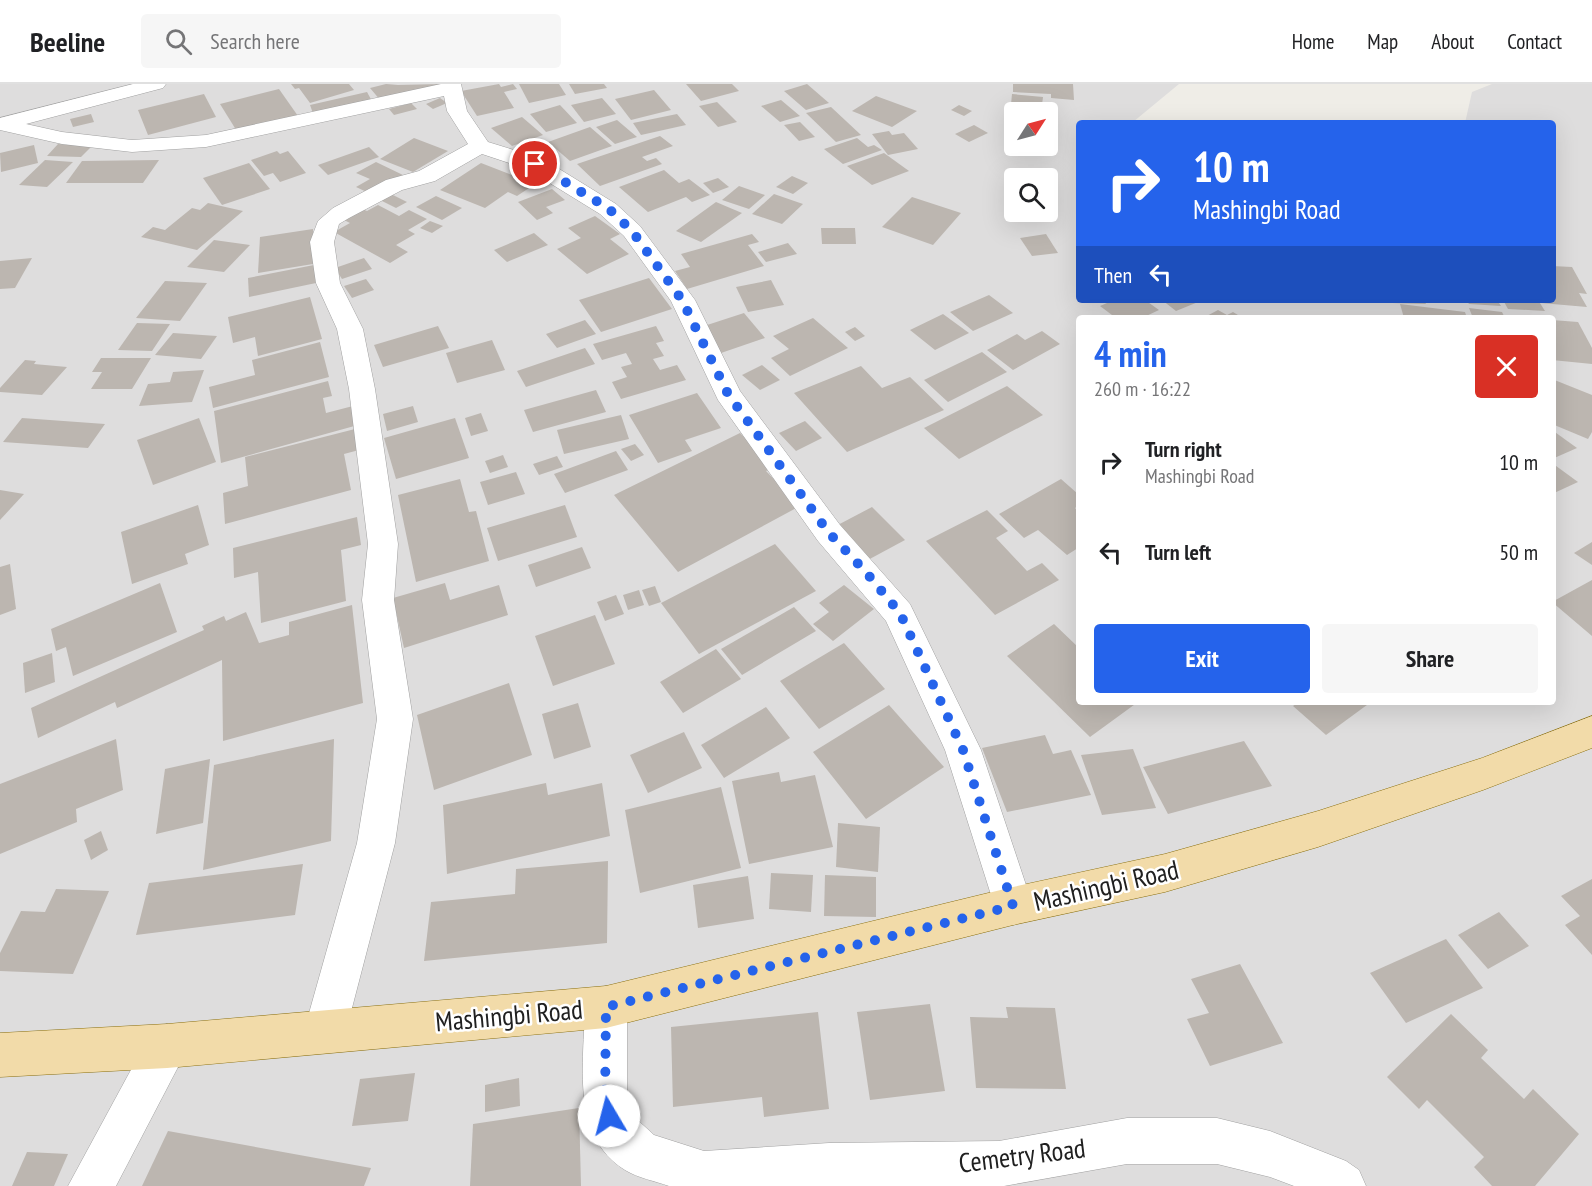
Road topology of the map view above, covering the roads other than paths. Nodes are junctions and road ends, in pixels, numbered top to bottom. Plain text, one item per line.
1 (156, 84) edge
2 (452, 86) edge
3 (0, 124) edge
4 (480, 146) junction
5 (1592, 732) edge
6 (1013, 906) junction
7 (606, 1007) junction
8 (325, 1031) junction
9 (167, 1046) junction
10 (0, 1055) edge
11 (817, 1177) edge
12 (91, 1186) edge
13 (1343, 1186) edge

1 - 3 street
2 - 3 street
2 - 4 street
4 - 6 street
4 - 8 street
5 - 6 main road, Mashingbi Road
6 - 7 main road, Mashingbi Road
7 - 8 main road, Mashingbi Road
7 - 11 street, Cemetry Road
8 - 9 main road, Mashingbi Road
9 - 10 main road, Mashingbi Road
9 - 12 street
11 - 13 street, Cemetry Road

